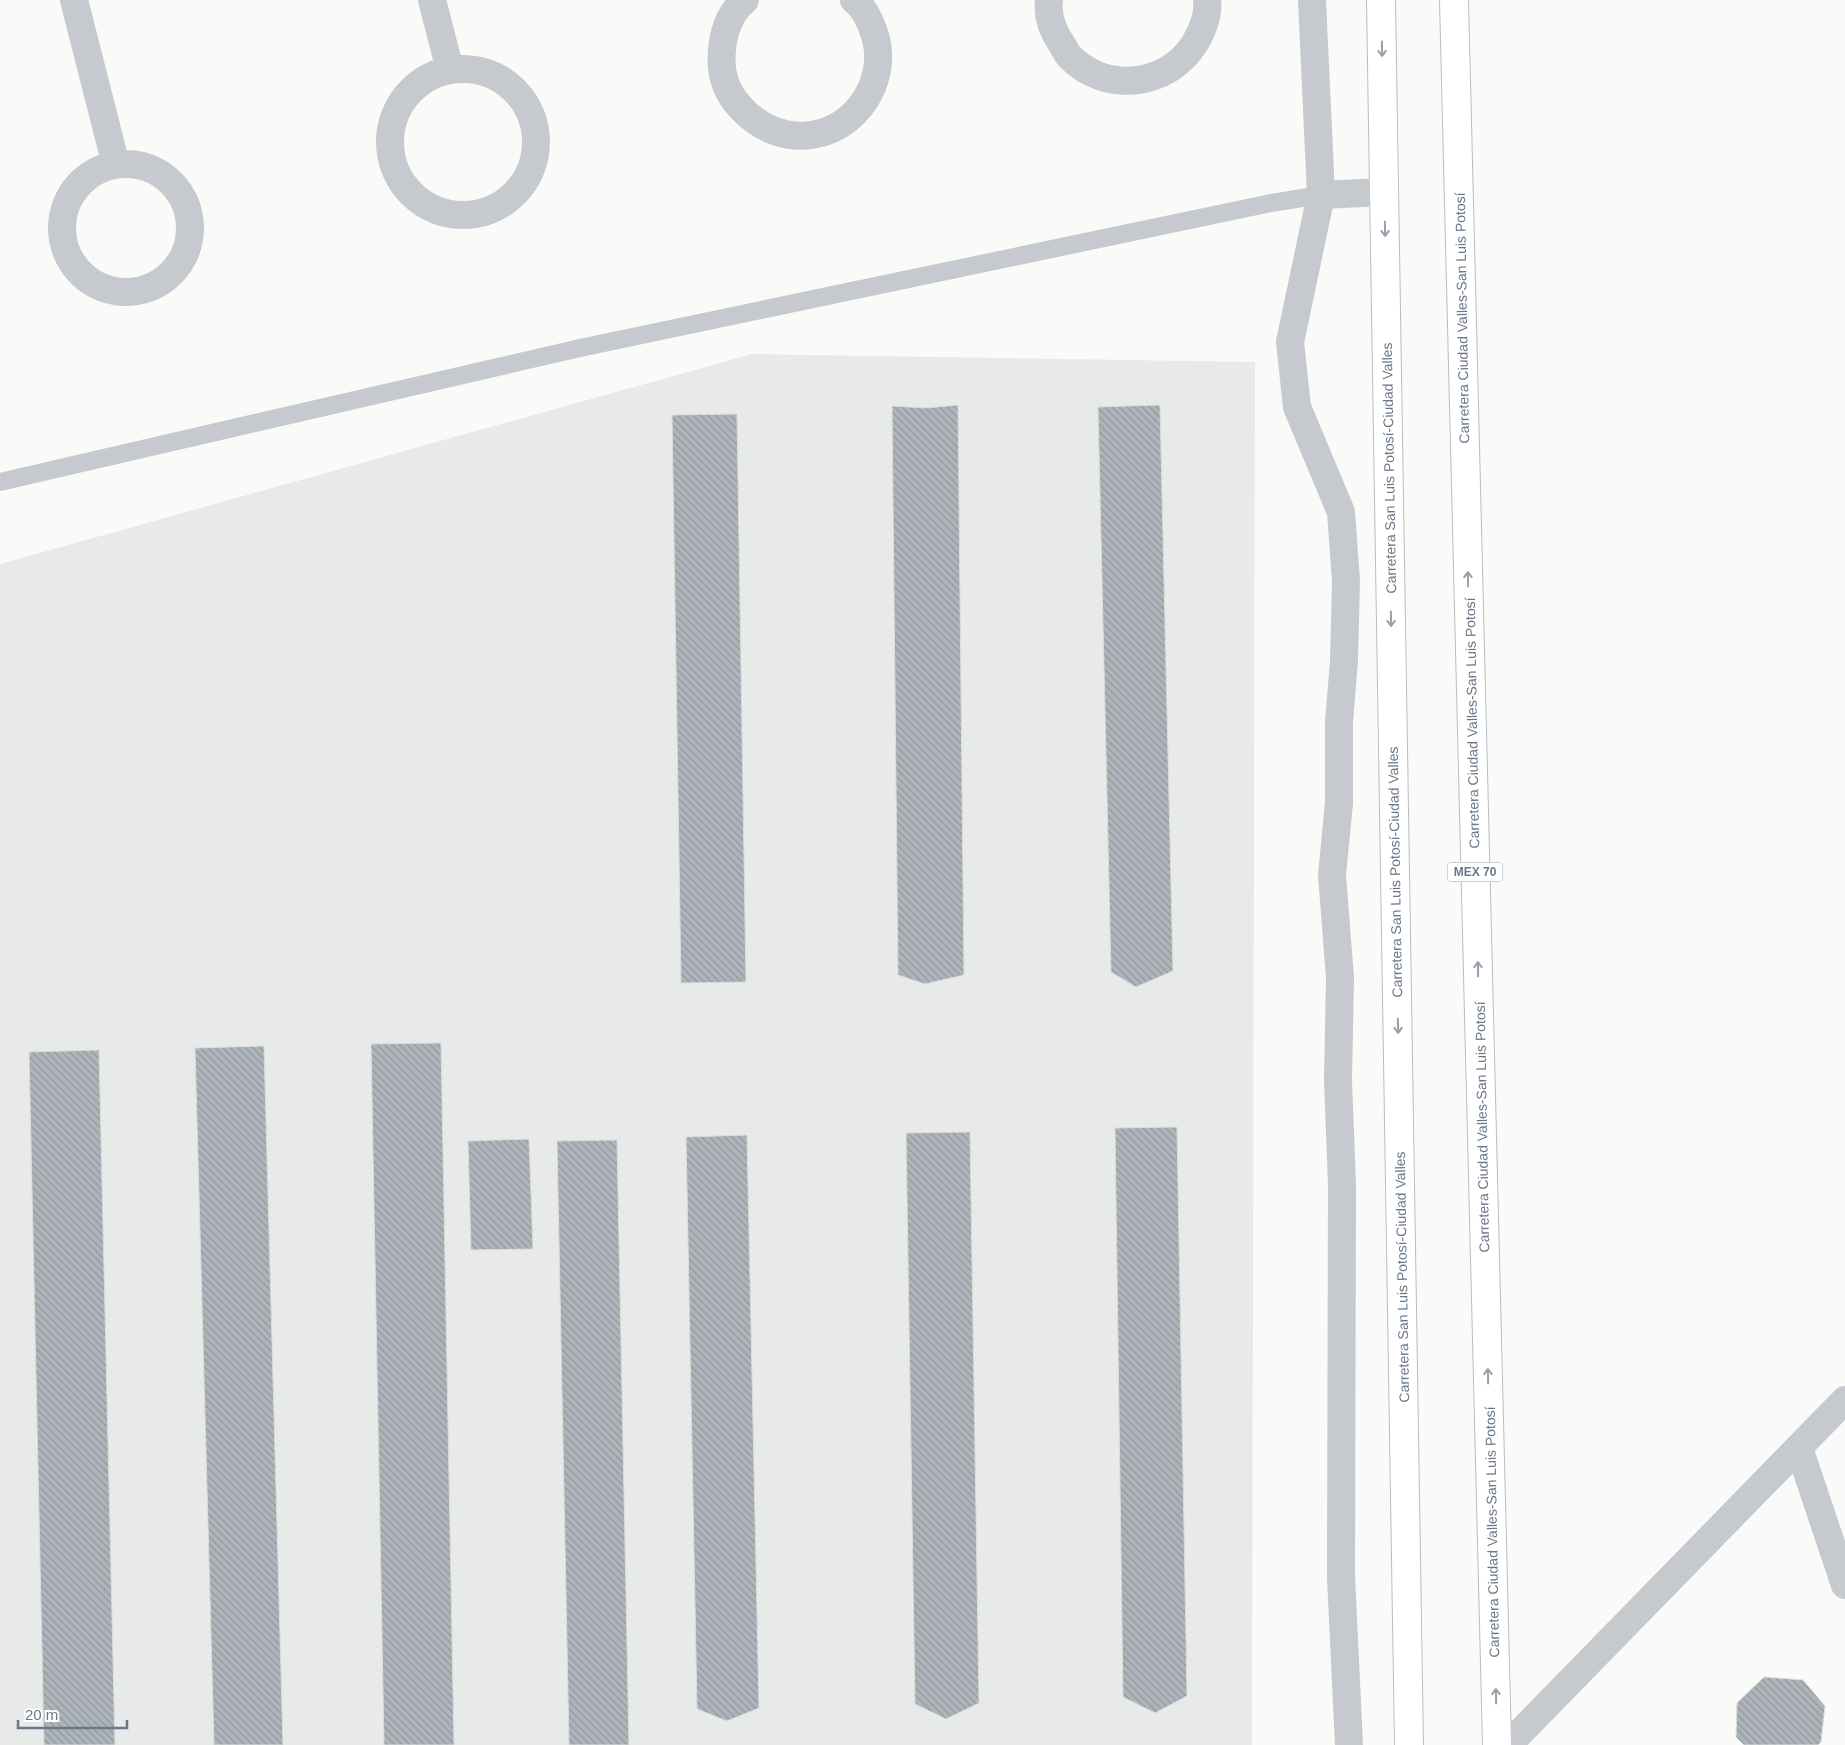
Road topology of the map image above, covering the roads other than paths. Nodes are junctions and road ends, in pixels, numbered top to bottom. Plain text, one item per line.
1 (74, 0) edge
2 (432, 0) edge
3 (745, 0) edge
4 (854, 0) edge
5 (1048, 0) edge
6 (1207, 0) edge
7 (1312, 0) edge
8 (1381, 0) edge
9 (1454, 0) edge
10 (450, 70) junction
11 (116, 165) junction
12 (1384, 192) junction
13 (1321, 195) junction
14 (0, 482) edge
15 (1845, 1400) edge
16 (1798, 1448) junction
17 (1845, 1585) edge
18 (1349, 1745) edge
19 (1409, 1745) edge
20 (1497, 1745) edge
21 (1508, 1745) edge

1 - 11 street
2 - 10 street
3 - 4 street
5 - 6 street
7 - 13 street
8 -> 12 main road, Carretera San Luis Potosí-Ciudad Valles
20 -> 9 main road, Carretera Ciudad Valles-San Luis Potosí / MEX 70
10 - 10 street
11 - 11 street
12 - 13 street
12 -> 19 main road, Carretera San Luis Potosí-Ciudad Valles
13 - 14 lane
13 - 18 street
15 - 16 street
16 - 17 street
16 - 21 street

